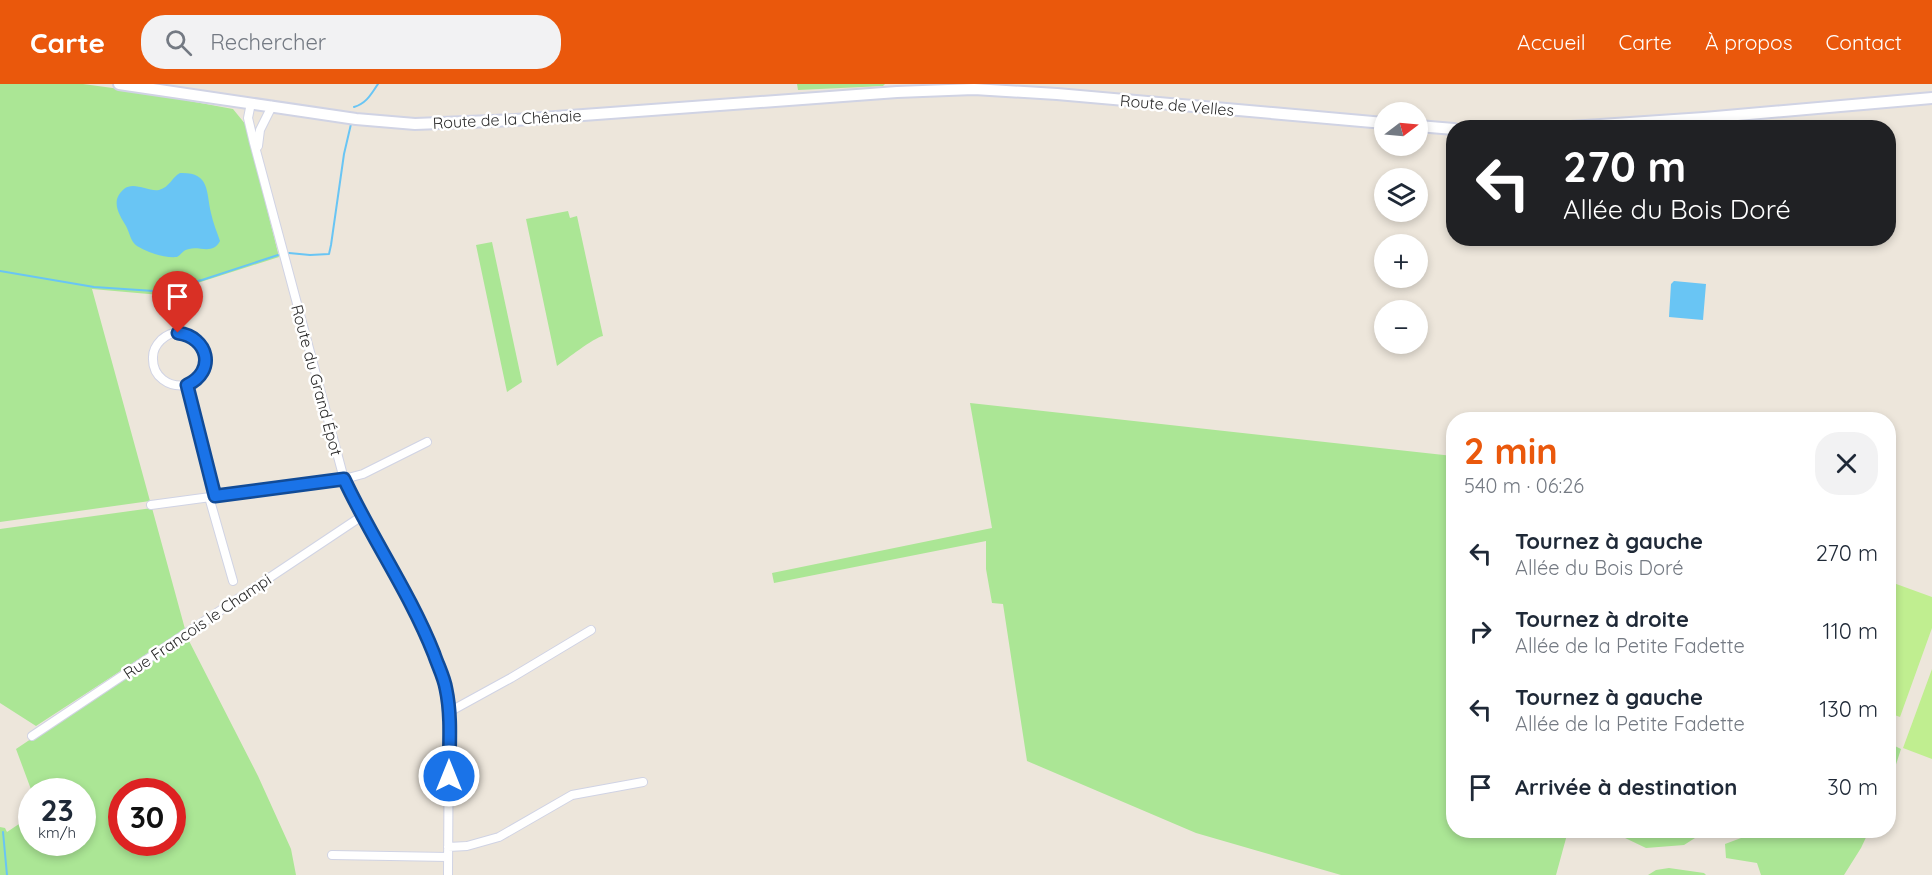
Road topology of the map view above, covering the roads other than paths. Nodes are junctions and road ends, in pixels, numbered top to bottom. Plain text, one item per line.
1 (119, 84) edge
2 (892, 90) edge
3 (1932, 98) edge
4 (251, 103) junction
5 (272, 106) junction
6 (1674, 120) edge
7 (1374, 122) edge
8 (1428, 127) edge
9 (1446, 128) edge
10 (258, 153) junction
11 (187, 385) junction
12 (427, 442) dead end
13 (344, 479) junction
14 (212, 497) junction
15 (151, 505) dead end
16 (362, 516) junction
17 (233, 581) dead end
18 (591, 630) dead end
19 (449, 712) junction
20 (32, 736) dead end
21 (643, 782) dead end
22 (448, 847) junction
23 (332, 855) dead end
24 (448, 857) junction
25 (448, 875) edge

1 - 4 main road, Route de la Chênaie
2 - 5 main road, Route de la Chênaie
2 - 7 main road, Route de Velles
3 - 6 main road
4 - 5 main road, Route de la Chênaie
4 - 10 street, Route du Grand Épot
5 - 10 street, Route du Grand Épot
8 - 9 main road
10 - 13 street, Route du Grand Épot
11 - 11 street
11 - 14 street
12 - 13 street
13 - 14 street
13 - 16 street, Route du Grand Épot
14 - 15 street
14 - 17 street
16 - 19 street, Route du Grand Épot
16 - 20 street, Rue Francois le Champi
18 - 19 street
19 - 22 street, Route du Grand Épot
21 - 22 street
22 - 24 street, Route du Grand Épot
23 - 24 street
24 - 25 street, Route du Grand Épot

